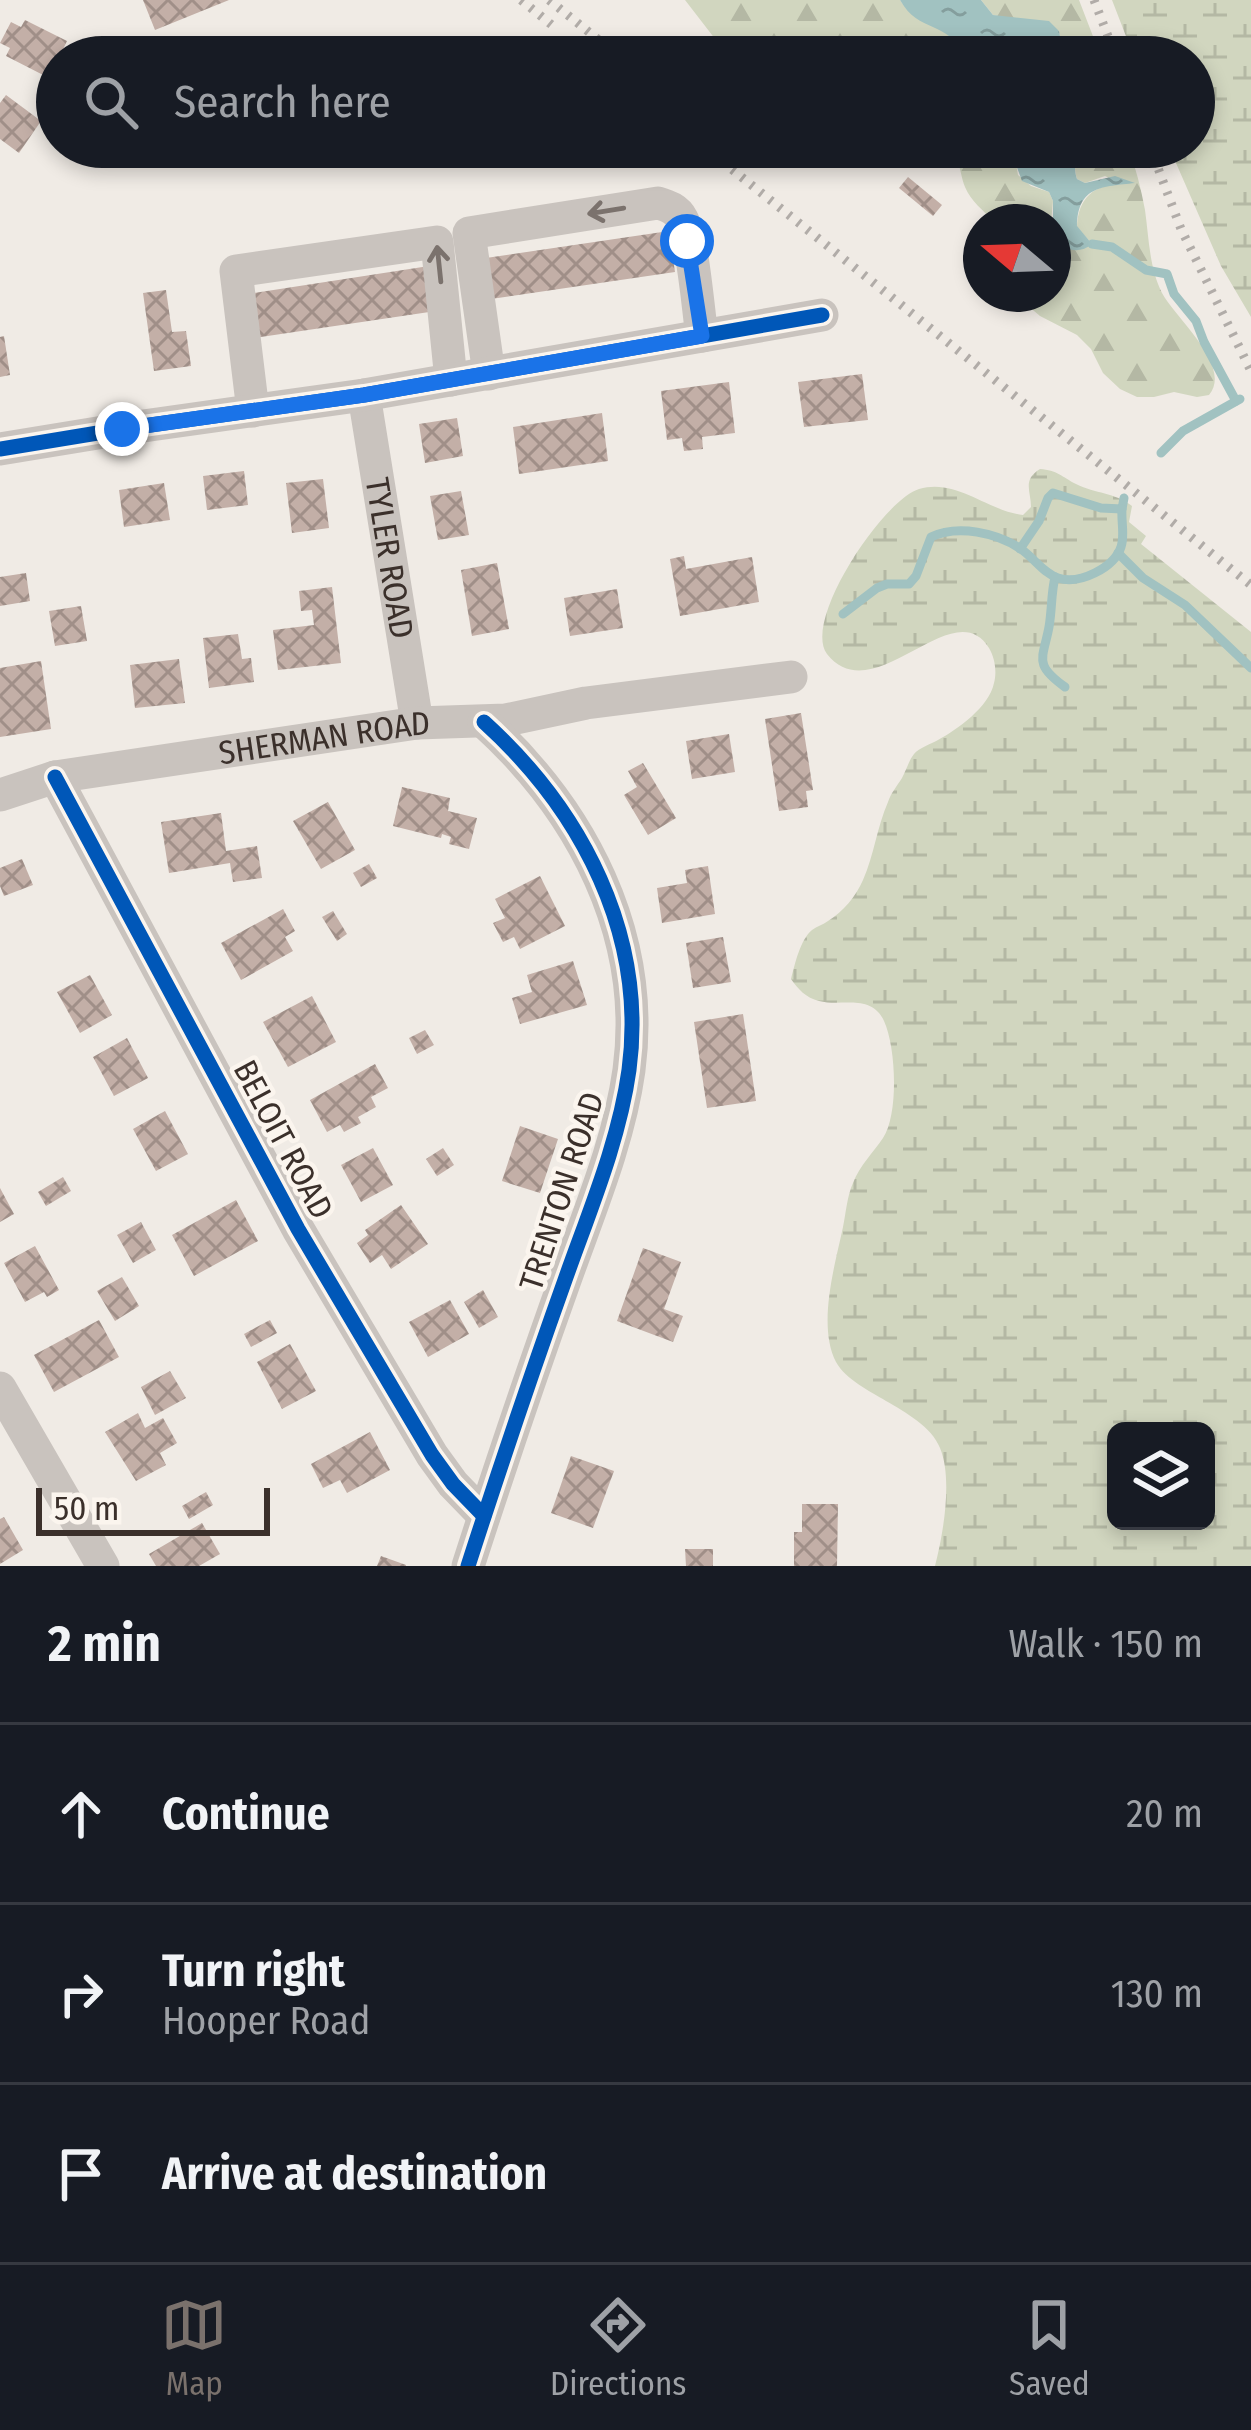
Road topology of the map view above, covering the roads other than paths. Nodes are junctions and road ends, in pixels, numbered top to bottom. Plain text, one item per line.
1 (822, 315) dead end
2 (702, 336) junction
3 (489, 374) junction
4 (451, 380) junction
5 (364, 395) junction
6 (253, 411) junction
7 (0, 449) edge
8 (791, 677) dead end
9 (484, 722) junction
10 (416, 723) junction
11 (55, 777) junction
12 (0, 795) edge
13 (0, 1388) edge
14 (484, 1516) junction
15 (103, 1566) edge
16 (468, 1566) edge

1 - 2 street
2 - 3 street
2 -> 3 street
3 - 4 street
4 - 5 street
4 -> 6 street
5 - 6 street
5 - 10 street, TYLER ROAD
6 - 7 street
8 - 9 street, SHERMAN ROAD
9 - 10 street, SHERMAN ROAD
9 - 14 street, TRENTON ROAD
10 - 11 street, SHERMAN ROAD
11 - 12 street, SHERMAN ROAD
11 - 14 street, BELOIT ROAD
13 - 15 street
14 - 16 street, TRENTON ROAD

